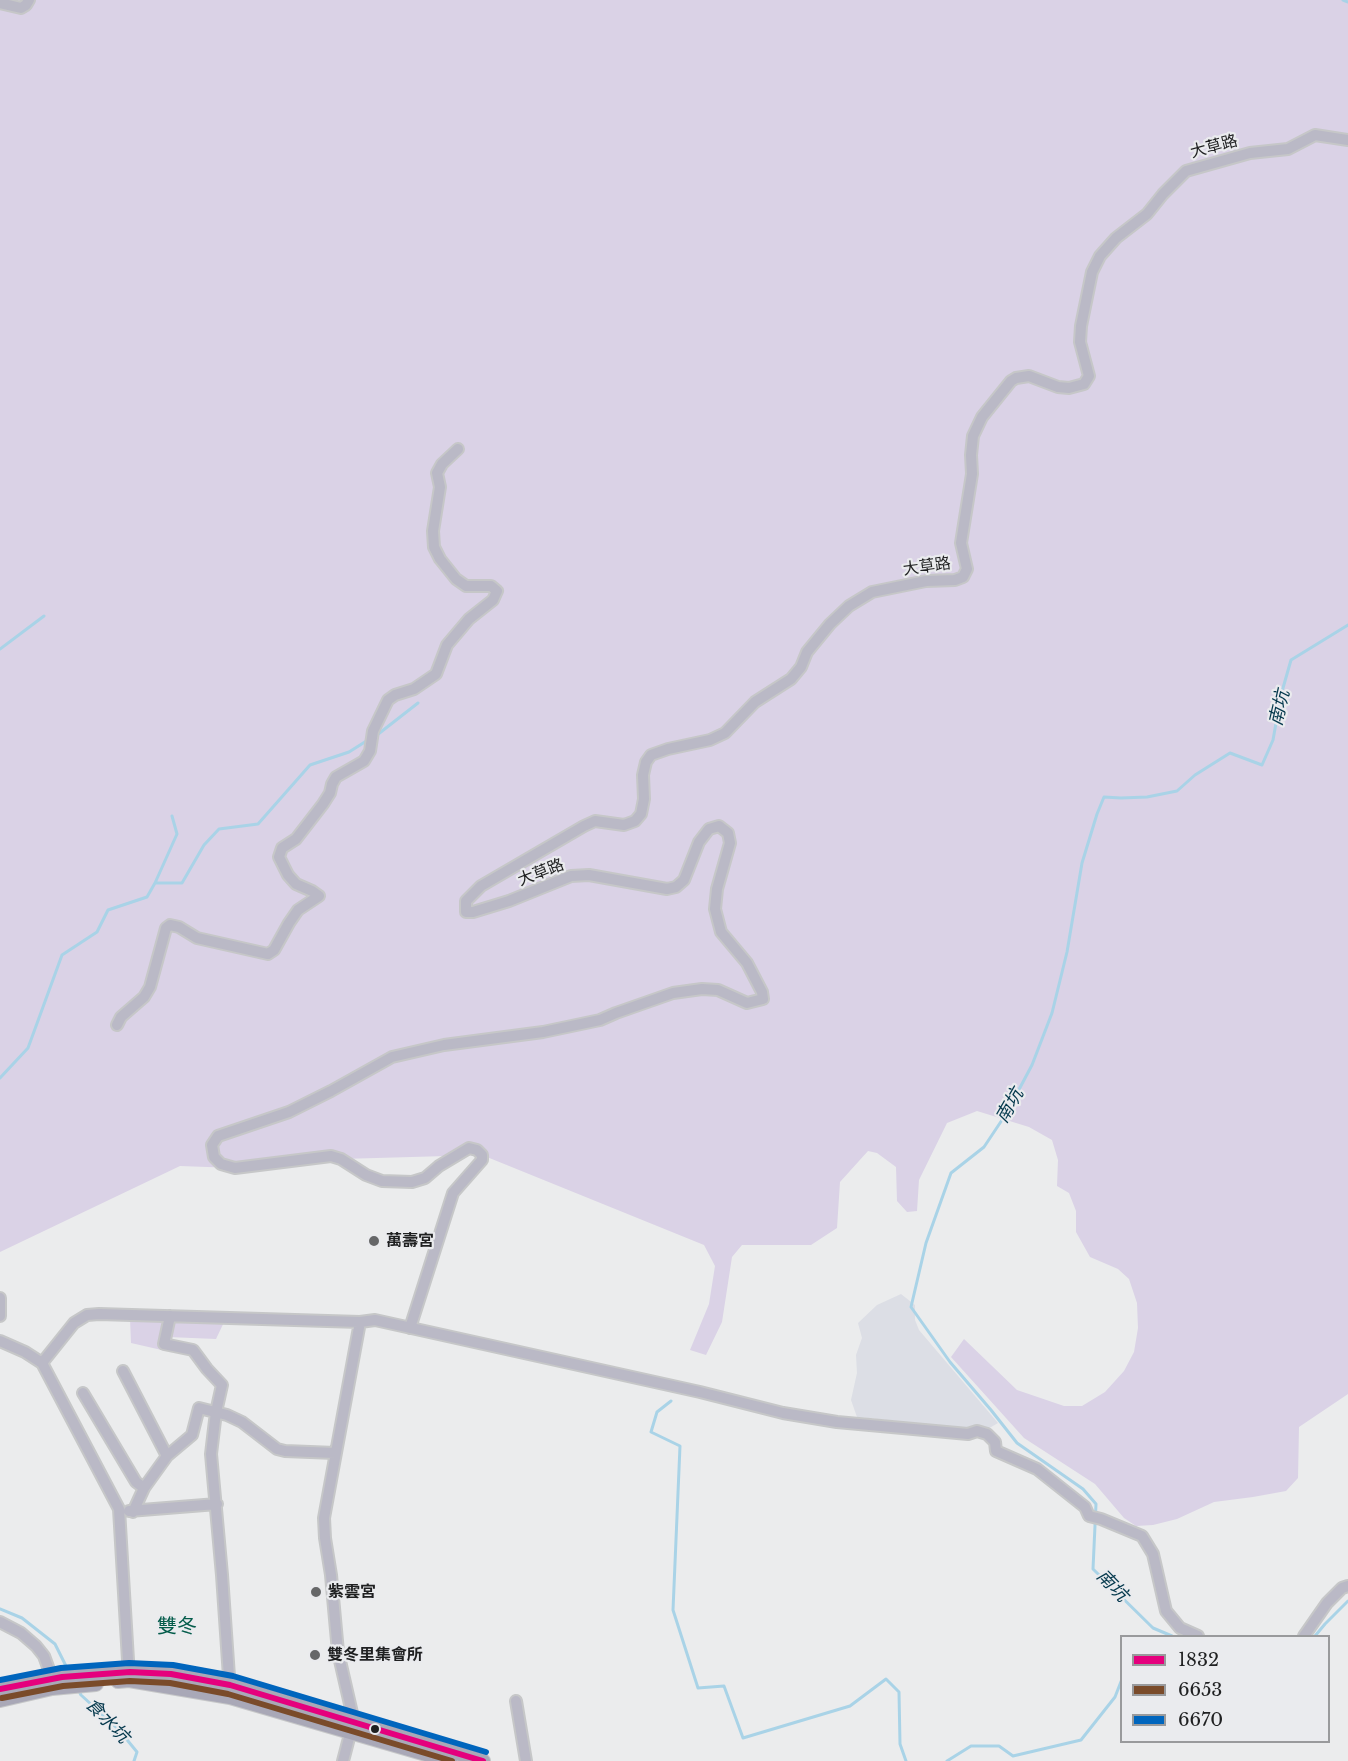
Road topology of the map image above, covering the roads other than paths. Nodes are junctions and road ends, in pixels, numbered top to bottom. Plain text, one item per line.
1 (29, 0) edge
2 (0, 3) edge
3 (1348, 140) edge
4 (458, 449) dead end
5 (117, 1025) dead end
6 (0, 1298) edge
7 (0, 1316) edge
8 (170, 1316) junction
9 (360, 1322) junction
10 (410, 1328) junction
11 (0, 1341) edge
12 (42, 1364) junction
13 (123, 1371) dead end
14 (83, 1393) dead end
15 (216, 1412) junction
16 (335, 1453) junction
17 (167, 1456) junction
18 (144, 1488) junction
19 (217, 1504) junction
20 (119, 1509) junction
21 (133, 1512) junction
22 (1348, 1586) edge
23 (0, 1622) edge
24 (1196, 1635) edge
25 (1305, 1635) edge
26 (129, 1676) junction
27 (57, 1683) junction
28 (0, 1689) edge
29 (230, 1691) junction
30 (0, 1700) edge
31 (516, 1701) dead end
32 (350, 1727) junction
33 (343, 1761) edge
34 (450, 1761) edge
35 (483, 1761) edge
36 (526, 1761) edge

1 - 2 street
3 - 10 street, 大草路
4 - 5 street
6 - 7 street
8 - 9 street
8 - 12 street
8 - 15 street
9 - 10 street
9 - 16 street
10 - 24 street
11 - 12 street
12 - 20 street
13 - 17 street
14 - 18 street
15 - 16 street
15 - 17 street
15 - 19 street
16 - 32 street
17 - 18 street
18 - 21 street
19 - 21 street
19 - 29 street
20 - 21 street
20 - 26 street
22 - 25 street
23 - 27 street
26 - 27 main road
26 - 29 main road
27 - 28 main road
27 - 30 main road
29 - 32 main road
31 - 36 street
32 - 33 street
32 - 34 main road
32 - 35 main road

